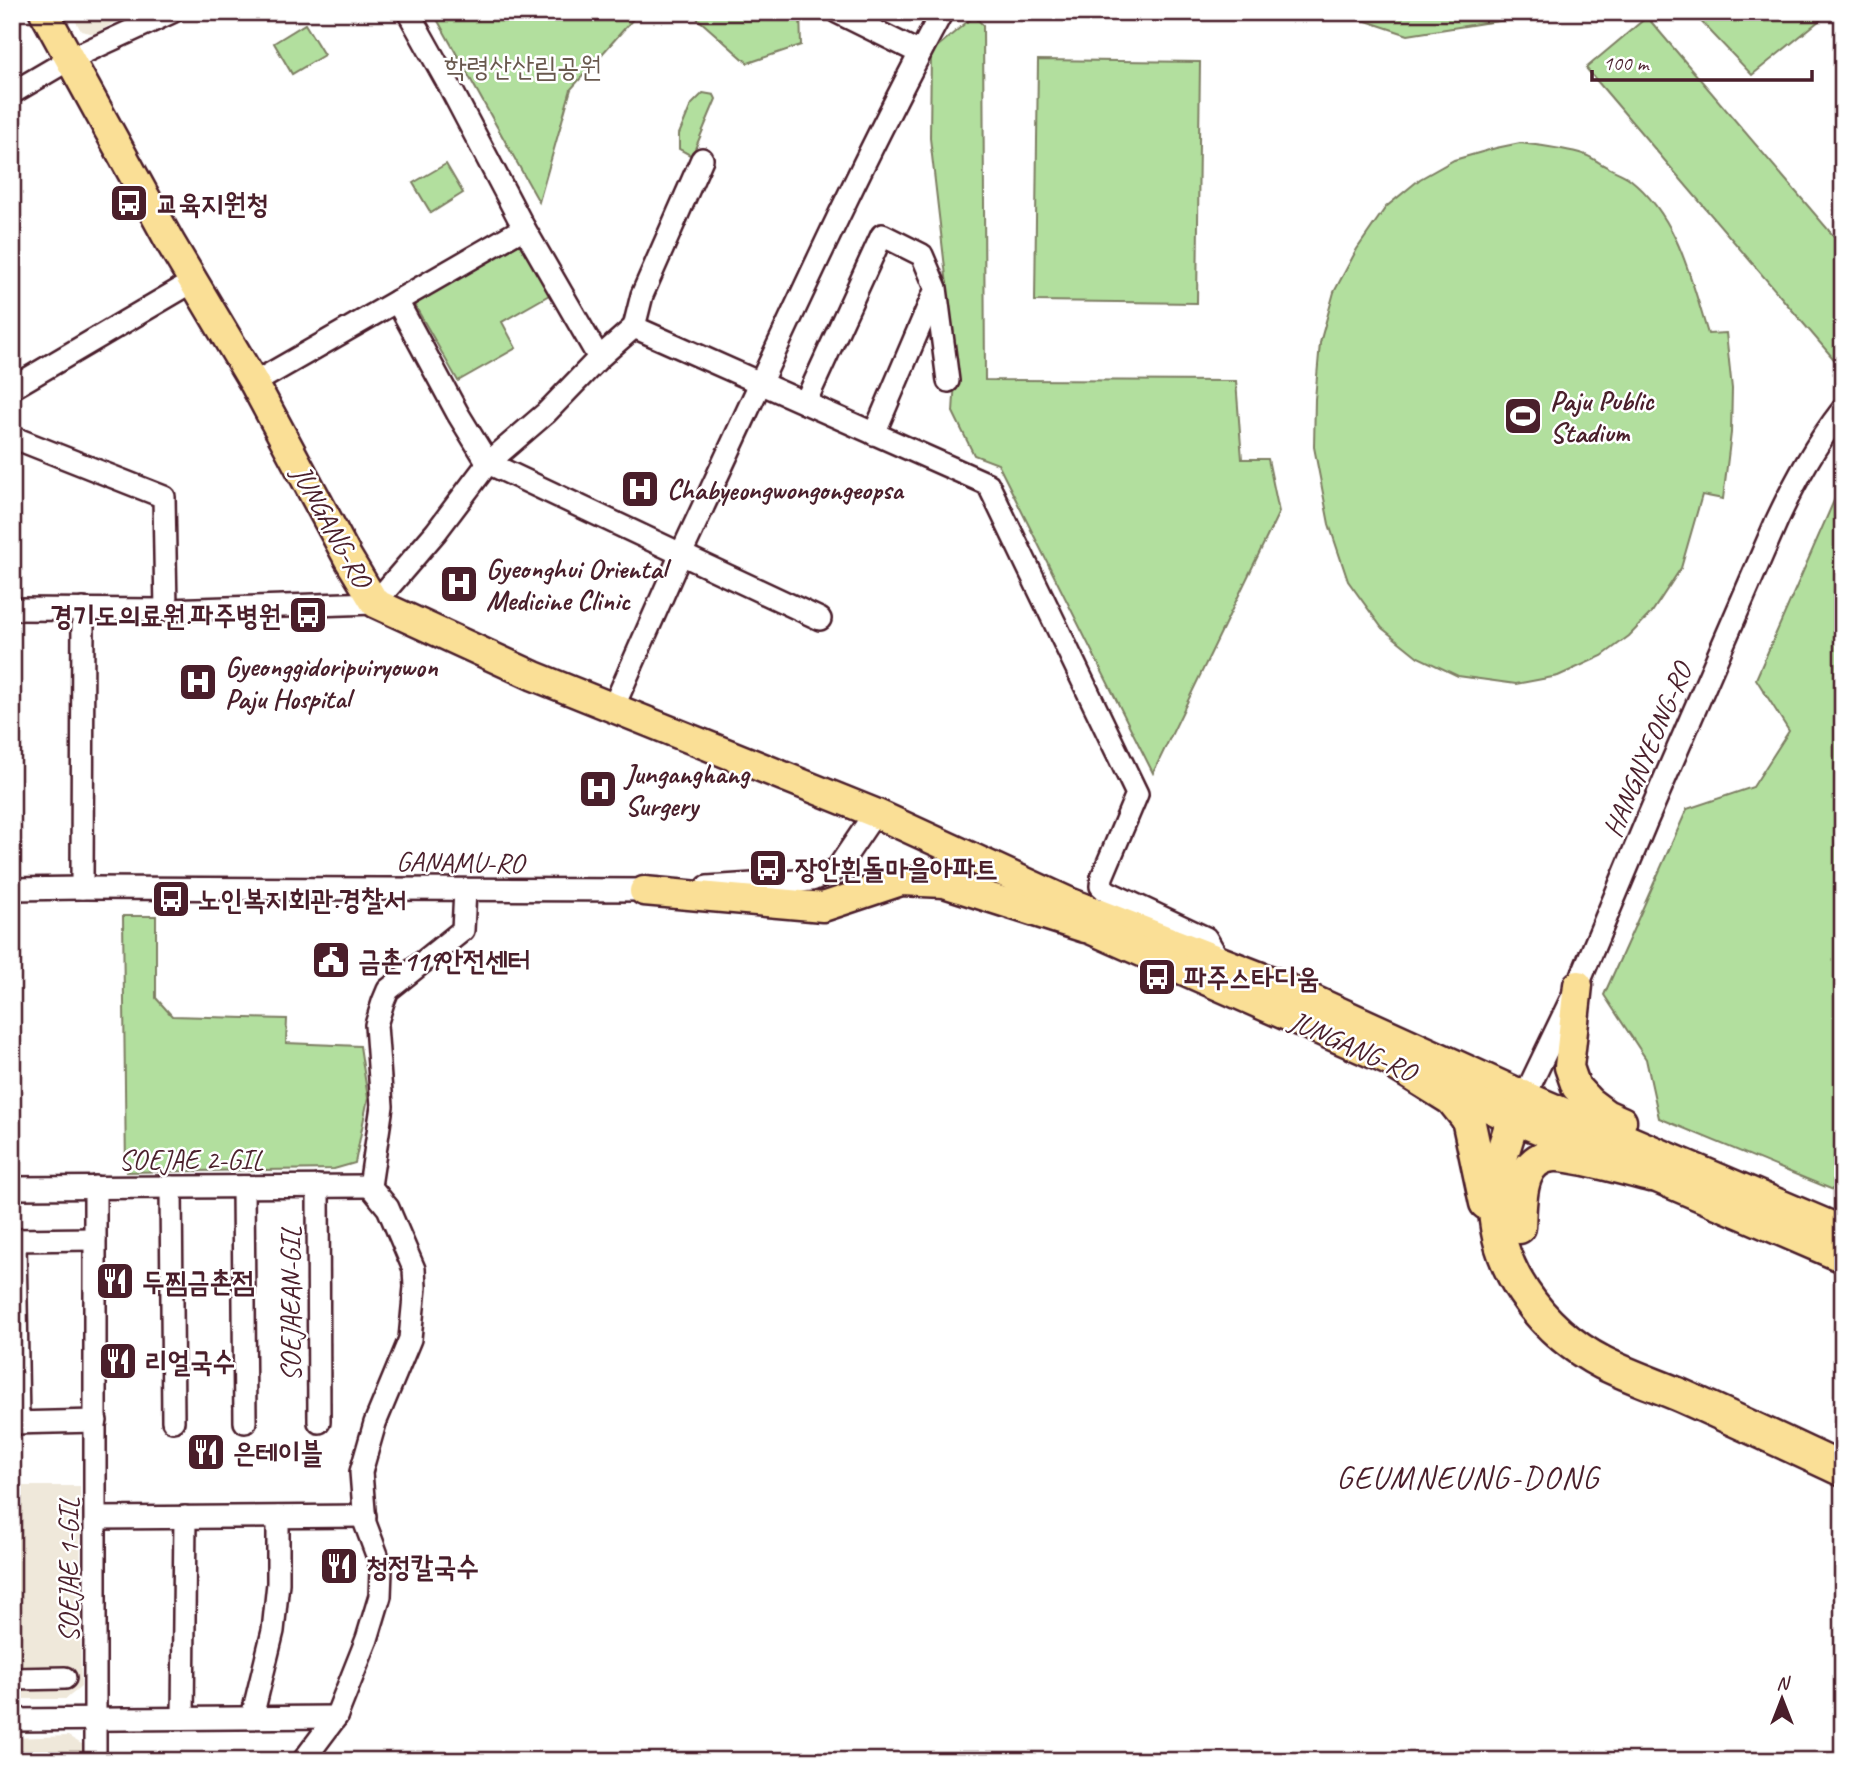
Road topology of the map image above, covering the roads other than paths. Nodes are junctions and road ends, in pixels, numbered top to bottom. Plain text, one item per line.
1 (44, 12) edge
2 (408, 12) edge
3 (836, 12) edge
4 (942, 12) edge
5 (170, 13) edge
6 (920, 53) junction
7 (70, 59) junction
8 (12, 93) edge
9 (702, 159) dead end
10 (524, 228) junction
11 (194, 281) junction
12 (936, 288) junction
13 (397, 301) junction
14 (634, 327) junction
15 (599, 358) junction
16 (948, 382) dead end
17 (254, 383) junction
18 (761, 383) junction
19 (12, 388) edge
20 (806, 403) junction
21 (1843, 410) edge
22 (874, 434) junction
23 (12, 437) edge
24 (488, 463) junction
25 (681, 554) junction
26 (375, 603) junction
27 (12, 609) edge
28 (83, 609) junction
29 (166, 610) junction
30 (820, 619) dead end
31 (613, 708) junction
32 (875, 813) junction
33 (82, 888) junction
34 (12, 890) edge
35 (465, 890) junction
36 (644, 891) junction
37 (1085, 928) junction
38 (1219, 960) junction
39 (1578, 985) junction
40 (1399, 1066) junction
41 (1519, 1107) junction
42 (1650, 1175) junction
43 (318, 1186) junction
44 (370, 1186) junction
45 (95, 1187) junction
46 (171, 1187) junction
47 (243, 1187) junction
48 (12, 1188) edge
49 (1836, 1228) edge
50 (1508, 1229) junction
51 (95, 1239) junction
52 (14, 1240) edge
53 (1843, 1258) edge
54 (96, 1421) junction
55 (173, 1421) dead end
56 (245, 1422) dead end
57 (319, 1422) dead end
58 (15, 1423) edge
59 (1843, 1453) edge
60 (1843, 1470) edge
61 (365, 1516) junction
62 (185, 1517) junction
63 (278, 1517) junction
64 (96, 1518) junction
65 (65, 1678) dead end
66 (12, 1679) edge
67 (252, 1717) junction
68 (336, 1717) junction
69 (183, 1718) junction
70 (95, 1719) junction
71 (12, 1720) edge
72 (95, 1761) edge
73 (303, 1761) edge

1 - 7 main road, JUNGANG-RO
2 - 10 street
3 - 6 street
4 - 6 street
5 - 7 street
6 - 18 street
7 - 8 street
7 - 11 main road, JUNGANG-RO
9 - 14 street
10 - 13 street
10 - 15 street
11 - 17 main road, JUNGANG-RO
11 - 19 street
12 - 16 street
12 - 20 street
12 - 22 street
13 - 17 street
13 - 24 street
14 - 15 street
14 - 18 street
15 - 24 street
17 - 26 main road, JUNGANG-RO
18 - 20 street
18 - 25 street
20 - 22 street
21 - 39 street, HANGNYEONG-RO
22 - 38 street
23 - 29 street
24 - 25 street
24 - 26 street
25 - 30 street
25 - 31 street
26 - 29 street
26 - 31 main road, JUNGANG-RO
27 - 28 street
28 - 29 street
28 - 33 street
31 - 32 main road, JUNGANG-RO
32 - 36 street, GANAMU-RO
32 - 37 main road, JUNGANG-RO
32 - 38 main road, JUNGANG-RO
33 - 34 street, GANAMU-RO
33 - 35 street, GANAMU-RO
35 - 36 street, GANAMU-RO
35 - 44 street
36 - 37 main road
37 - 40 main road, JUNGANG-RO
38 - 41 main road, JUNGANG-RO
39 - 41 street, HANGNYEONG-RO
39 - 49 main road
40 - 41 main road, JUNGANG-RO
40 - 50 highway
41 - 42 main road, JUNGANG-RO
41 - 49 main road, JUNGANG-RO
41 - 50 highway
42 - 50 highway
42 - 53 main road, JUNGANG-RO
43 - 44 street, SOEJAE 2-GIL
43 - 47 street, SOEJAE 2-GIL
43 - 57 street, SOEJAEAN-GIL
44 - 61 street
45 - 46 street, SOEJAE 2-GIL
45 - 48 street, SOEJAE 2-GIL
45 - 51 street
46 - 47 street, SOEJAE 2-GIL
46 - 55 street
47 - 56 street, SOEJAEAN-GIL
50 - 59 highway
50 - 60 highway
51 - 52 street
51 - 54 street
52 - 58 street
54 - 58 street
54 - 64 street, SOEJAE 1-GIL
61 - 63 street
61 - 68 street
62 - 63 street
62 - 64 street
62 - 69 street
63 - 67 street
64 - 70 street, SOEJAE 1-GIL
65 - 66 street
67 - 68 street
67 - 69 street
68 - 73 street
69 - 70 street
70 - 71 street
70 - 72 street, SOEJAE 1-GIL

